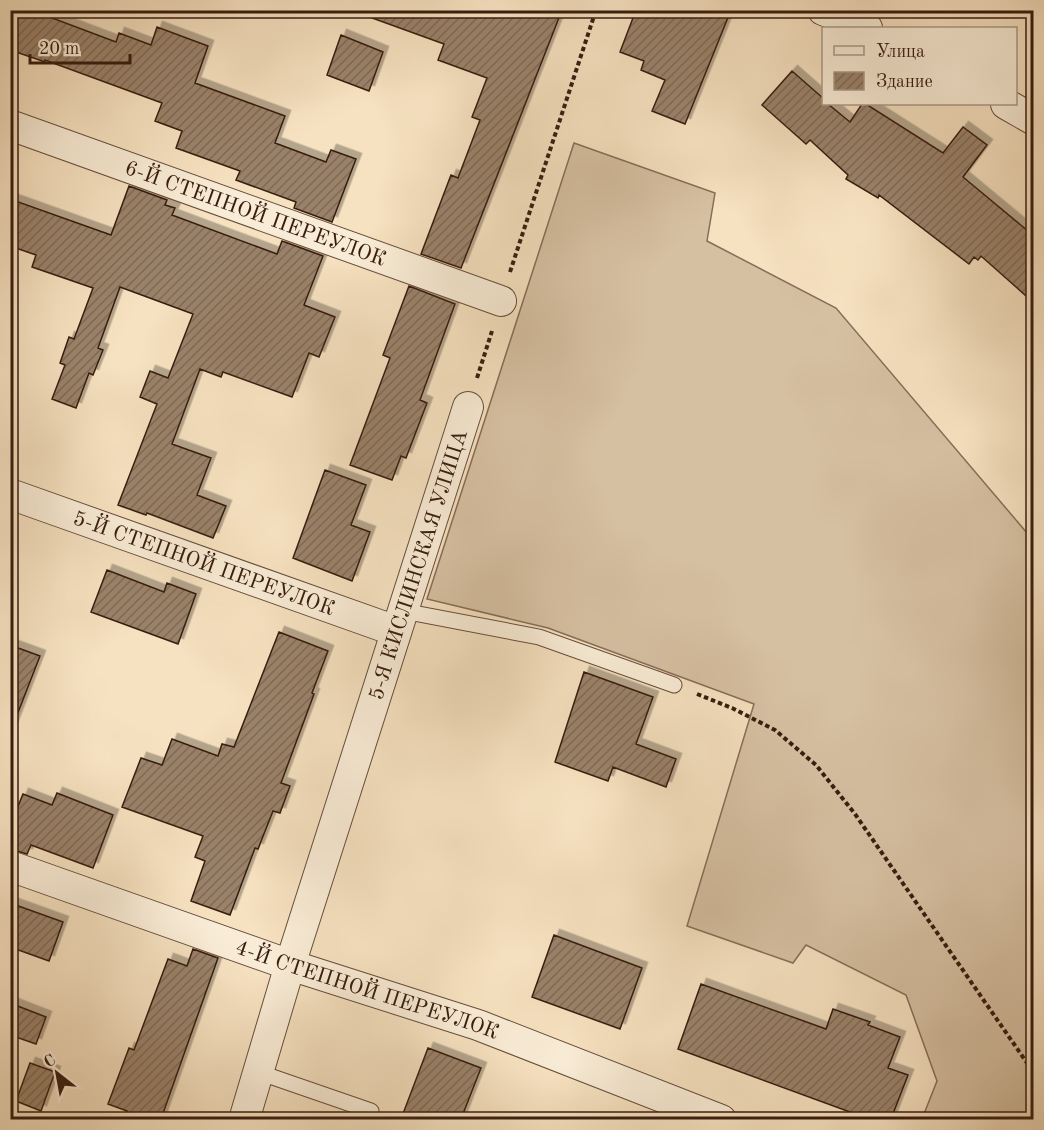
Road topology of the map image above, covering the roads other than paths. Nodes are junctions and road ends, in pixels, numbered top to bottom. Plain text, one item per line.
1 (823, 10) edge
2 (865, 27) edge
3 (1008, 105) edge
4 (1034, 120) edge
5 (10, 125) edge
6 (501, 301) road end
7 (468, 407) road end
8 (10, 494) edge
9 (399, 621) junction
10 (674, 685) road end
11 (10, 866) edge
12 (290, 965) junction
13 (258, 1072) junction
14 (371, 1111) dead end
15 (244, 1119) edge
16 (721, 1119) edge

1 - 2 street
3 - 4 street
5 - 6 street, 6-Й СТЕПНОЙ ПЕРЕУЛОК
7 - 9 street, 5-Я КИСЛИНСКАЯ УЛИЦА
8 - 9 street, 5-Й СТЕПНОЙ ПЕРЕУЛОК
9 - 10 lane
9 - 12 street, 5-Я КИСЛИНСКАЯ УЛИЦА
11 - 12 street, 4-Й СТЕПНОЙ ПЕРЕУЛОК
12 - 13 street, 5-Я КИСЛИНСКАЯ УЛИЦА
12 - 16 street, 4-Й СТЕПНОЙ ПЕРЕУЛОК
13 - 14 lane
13 - 15 street, 5-Я КИСЛИНСКАЯ УЛИЦА

